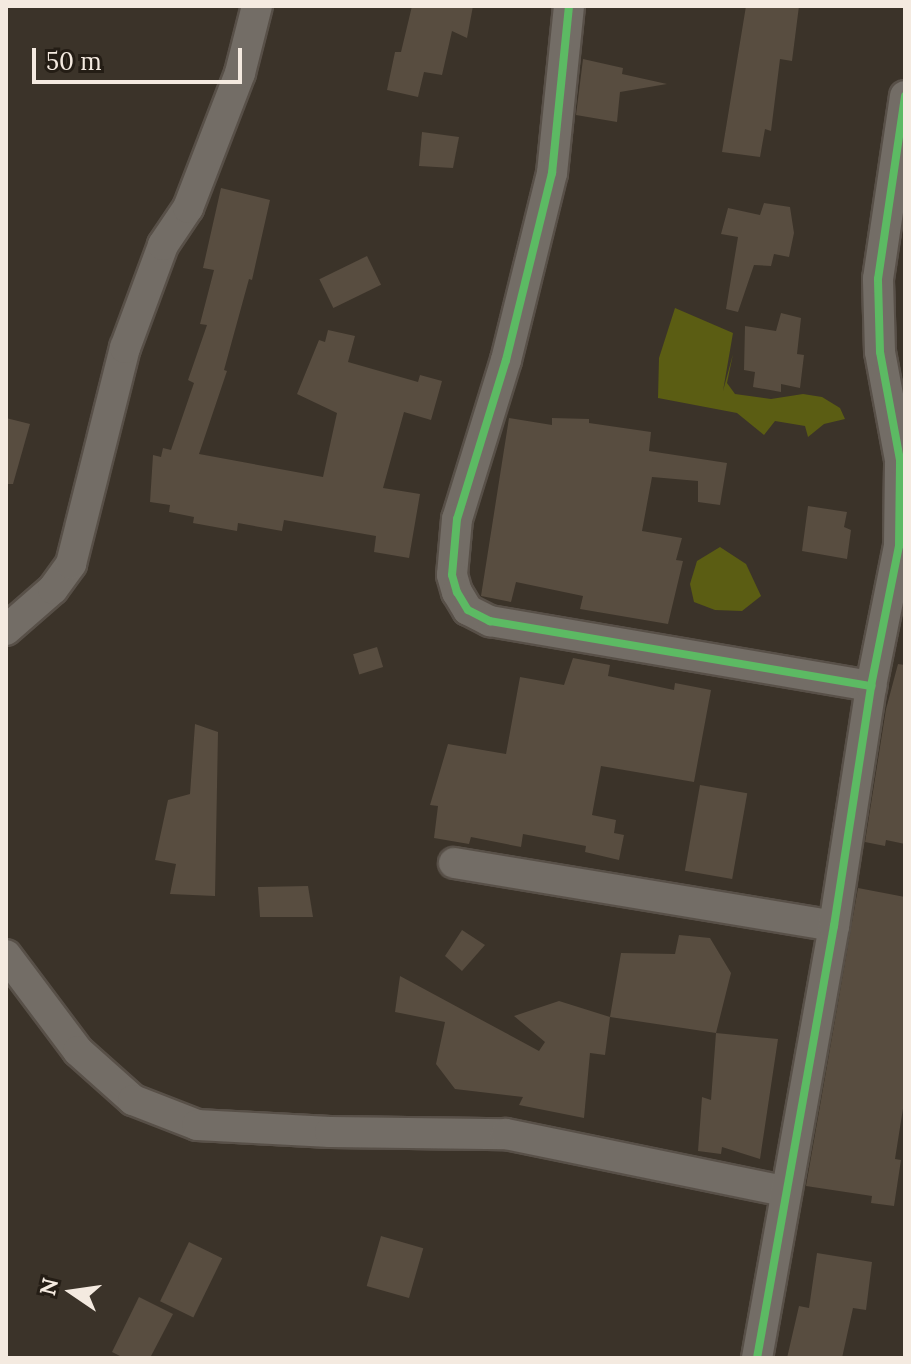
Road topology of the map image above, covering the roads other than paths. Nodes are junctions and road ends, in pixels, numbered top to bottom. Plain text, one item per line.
1 (257, 6) edge
2 (569, 6) edge
3 (905, 96) edge
4 (6, 630) edge
5 (871, 686) junction
6 (454, 863) dead end
7 (834, 926) junction
8 (7, 966) edge
9 (784, 1191) junction
10 (757, 1358) edge

1 - 4 street
2 - 5 street
3 - 5 street
5 - 7 street
6 - 7 street
7 - 9 street
8 - 9 street
9 - 10 street

